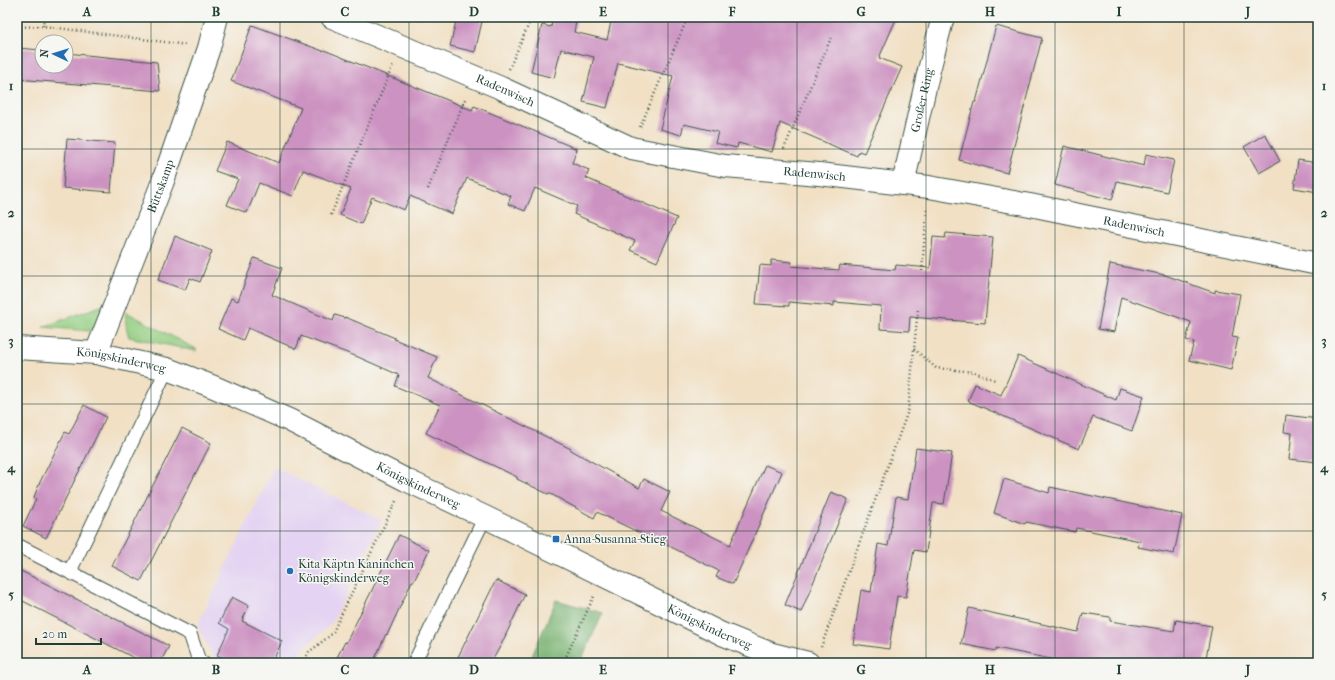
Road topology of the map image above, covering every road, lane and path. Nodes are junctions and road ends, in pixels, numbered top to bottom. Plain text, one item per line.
1 (44, 17) edge
2 (217, 17) edge
3 (332, 17) edge
4 (532, 17) edge
5 (688, 17) edge
6 (943, 17) edge
7 (43, 26) junction
8 (17, 27) edge
9 (832, 38) dead end
10 (401, 45) junction
11 (209, 48) junction
12 (474, 77) junction
13 (501, 88) junction
14 (631, 148) junction
15 (775, 170) junction
16 (902, 184) junction
17 (929, 187) junction
18 (428, 189) dead end
19 (331, 215) dead end
20 (1318, 264) edge
21 (922, 271) dead end
22 (918, 308) dead end
23 (17, 348) edge
24 (914, 349) junction
25 (96, 353) junction
26 (167, 369) junction
27 (994, 380) dead end
28 (406, 480) junction
29 (485, 517) junction
30 (17, 545) edge
31 (70, 571) junction
32 (604, 575) junction
33 (814, 657) edge
34 (771, 658) edge
35 (203, 663) edge
36 (303, 663) edge
37 (414, 663) edge
38 (563, 663) edge

1 - 7 path
2 - 11 street, Büttskamp
3 - 10 street, Radenwisch
4 - 13 path
5 - 14 path
6 - 16 street, Großer Ring
7 - 8 path
7 - 11 path
9 - 15 path
10 - 12 street, Radenwisch
10 - 19 path
11 - 25 street, Büttskamp
12 - 13 street, Radenwisch
12 - 18 path
13 - 14 street, Radenwisch
14 - 15 street, Radenwisch
15 - 16 street, Radenwisch
16 - 17 street, Radenwisch
17 - 20 street, Radenwisch
17 - 21 path
22 - 24 path
23 - 25 street, Königskinderweg
24 - 27 path
24 - 33 path
25 - 26 street, Königskinderweg
26 - 28 street, Königskinderweg
26 - 31 lane
28 - 29 street, Königskinderweg
28 - 36 path
29 - 32 street, Königskinderweg
29 - 37 lane
30 - 31 lane
31 - 35 lane
32 - 34 street, Königskinderweg
32 - 38 path
33 - 34 street, Königskinderweg

